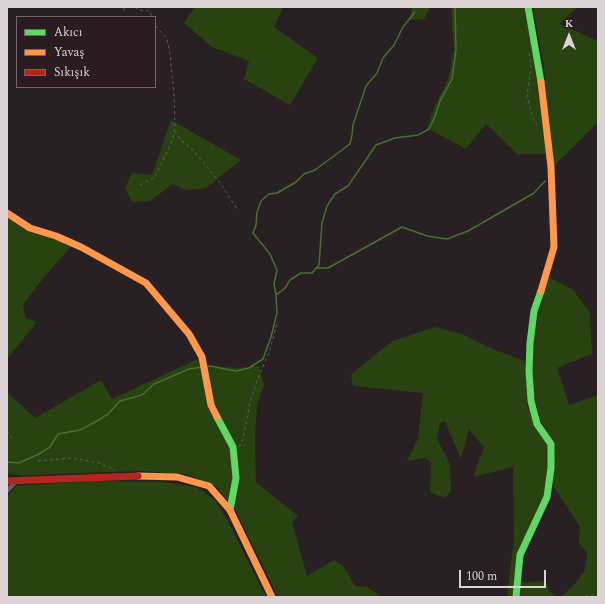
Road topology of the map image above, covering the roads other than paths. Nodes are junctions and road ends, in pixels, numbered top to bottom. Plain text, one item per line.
1 (528, 7) edge
2 (7, 213) edge
3 (16, 480) junction
4 (7, 481) edge
5 (7, 491) edge
6 (230, 510) junction
7 (272, 597) edge
8 (516, 597) edge

1 - 8 street
2 - 6 street
3 - 4 street
3 - 5 street
3 - 6 street
6 - 7 street

